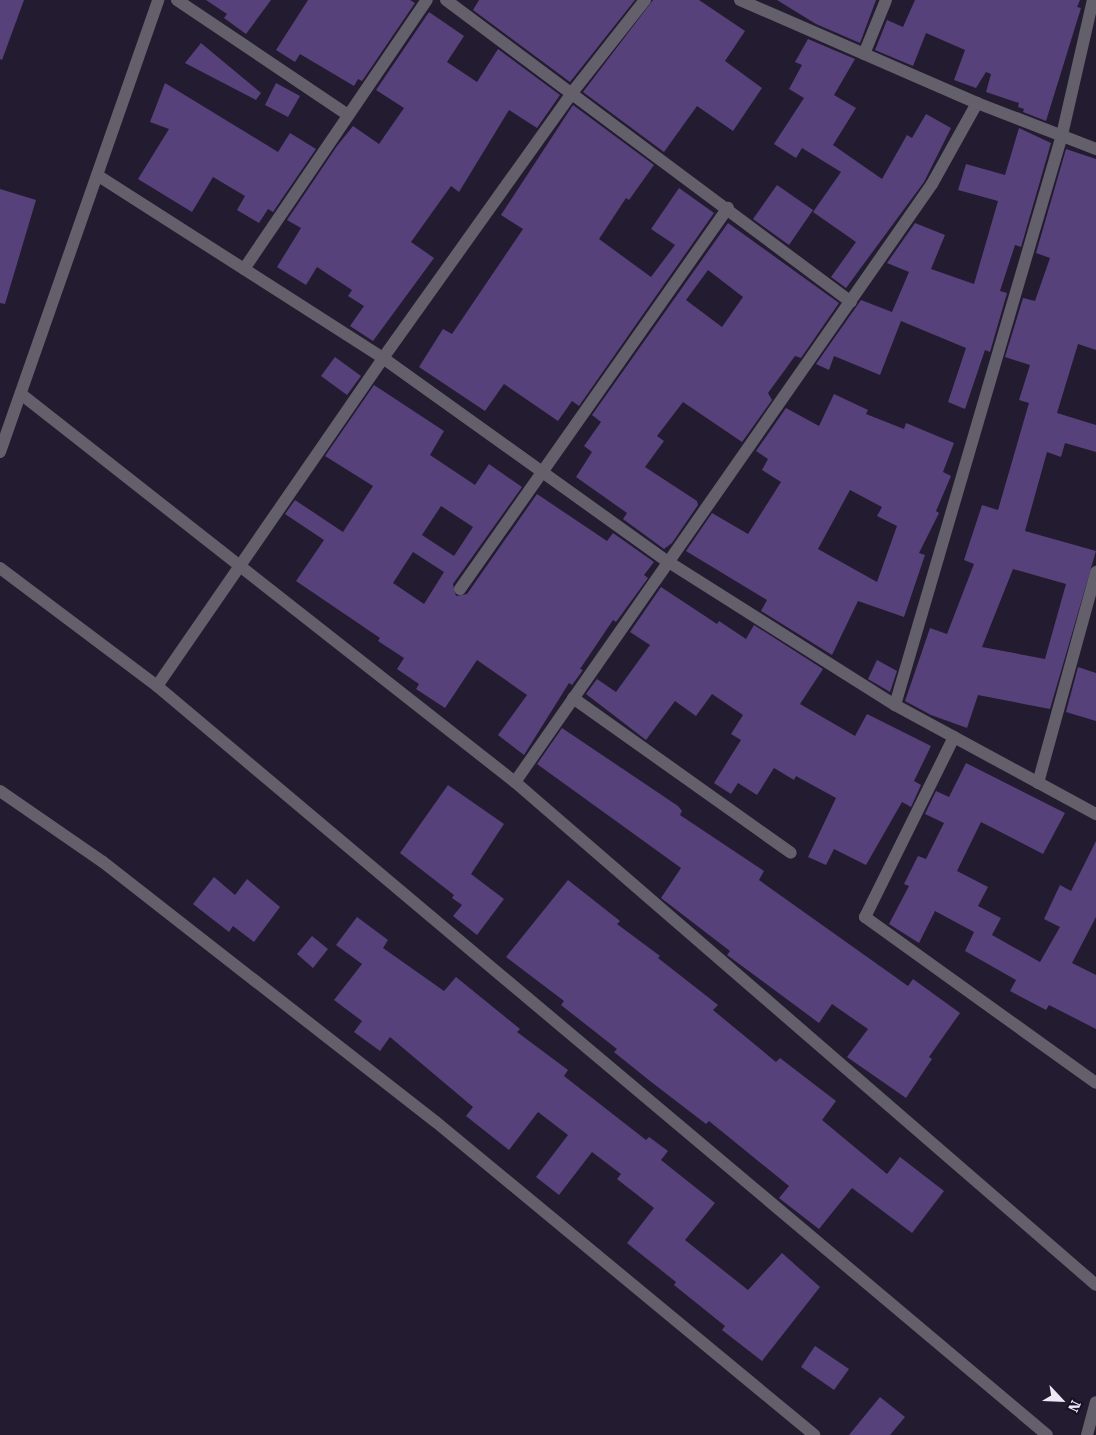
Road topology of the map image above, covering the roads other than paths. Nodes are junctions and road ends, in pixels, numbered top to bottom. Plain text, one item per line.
1 (158, 0) edge
2 (177, 0) edge
3 (427, 0) edge
4 (446, 0) edge
5 (645, 0) edge
6 (740, 0) edge
7 (886, 0) edge
8 (1093, 0) edge
9 (864, 54) junction
10 (571, 94) junction
11 (977, 103) junction
12 (348, 115) junction
13 (1062, 135) junction
14 (1096, 148) edge
15 (97, 175) junction
16 (728, 208) junction
17 (244, 269) junction
18 (851, 302) junction
19 (383, 358) junction
20 (21, 394) junction
21 (0, 452) edge
22 (541, 470) junction
23 (667, 561) junction
24 (238, 564) junction
25 (0, 568) edge
26 (1096, 572) edge
27 (460, 589) dead end
28 (157, 686) junction
29 (572, 698) junction
30 (895, 705) junction
31 (954, 737) junction
32 (515, 782) junction
33 (1038, 784) junction
34 (0, 792) edge
35 (1096, 814) edge
36 (791, 854) dead end
37 (1096, 1083) edge
38 (1096, 1285) edge
39 (1096, 1402) edge
40 (814, 1435) edge
41 (1047, 1435) edge
42 (1087, 1435) edge

1 - 15 street
2 - 12 street
3 - 12 street
4 - 10 street
5 - 10 street
6 - 9 street
7 - 9 street
8 - 13 street
9 - 11 street
10 - 16 street
10 - 19 street
11 - 13 street
11 - 18 street
12 - 17 street
13 - 14 street
13 - 30 street
15 - 17 street
15 - 20 street
16 - 18 street
16 - 22 street
17 - 19 street
18 - 23 street
19 - 22 street
19 - 24 street
20 - 21 street
20 - 24 street
22 - 23 street
22 - 27 street
23 - 29 street
23 - 30 street
24 - 28 street
24 - 32 street
25 - 28 street
26 - 33 street
28 - 41 street
29 - 32 street
29 - 36 street
30 - 31 street
31 - 33 street
31 - 37 street
32 - 38 street
33 - 35 street
34 - 40 street
39 - 42 street

